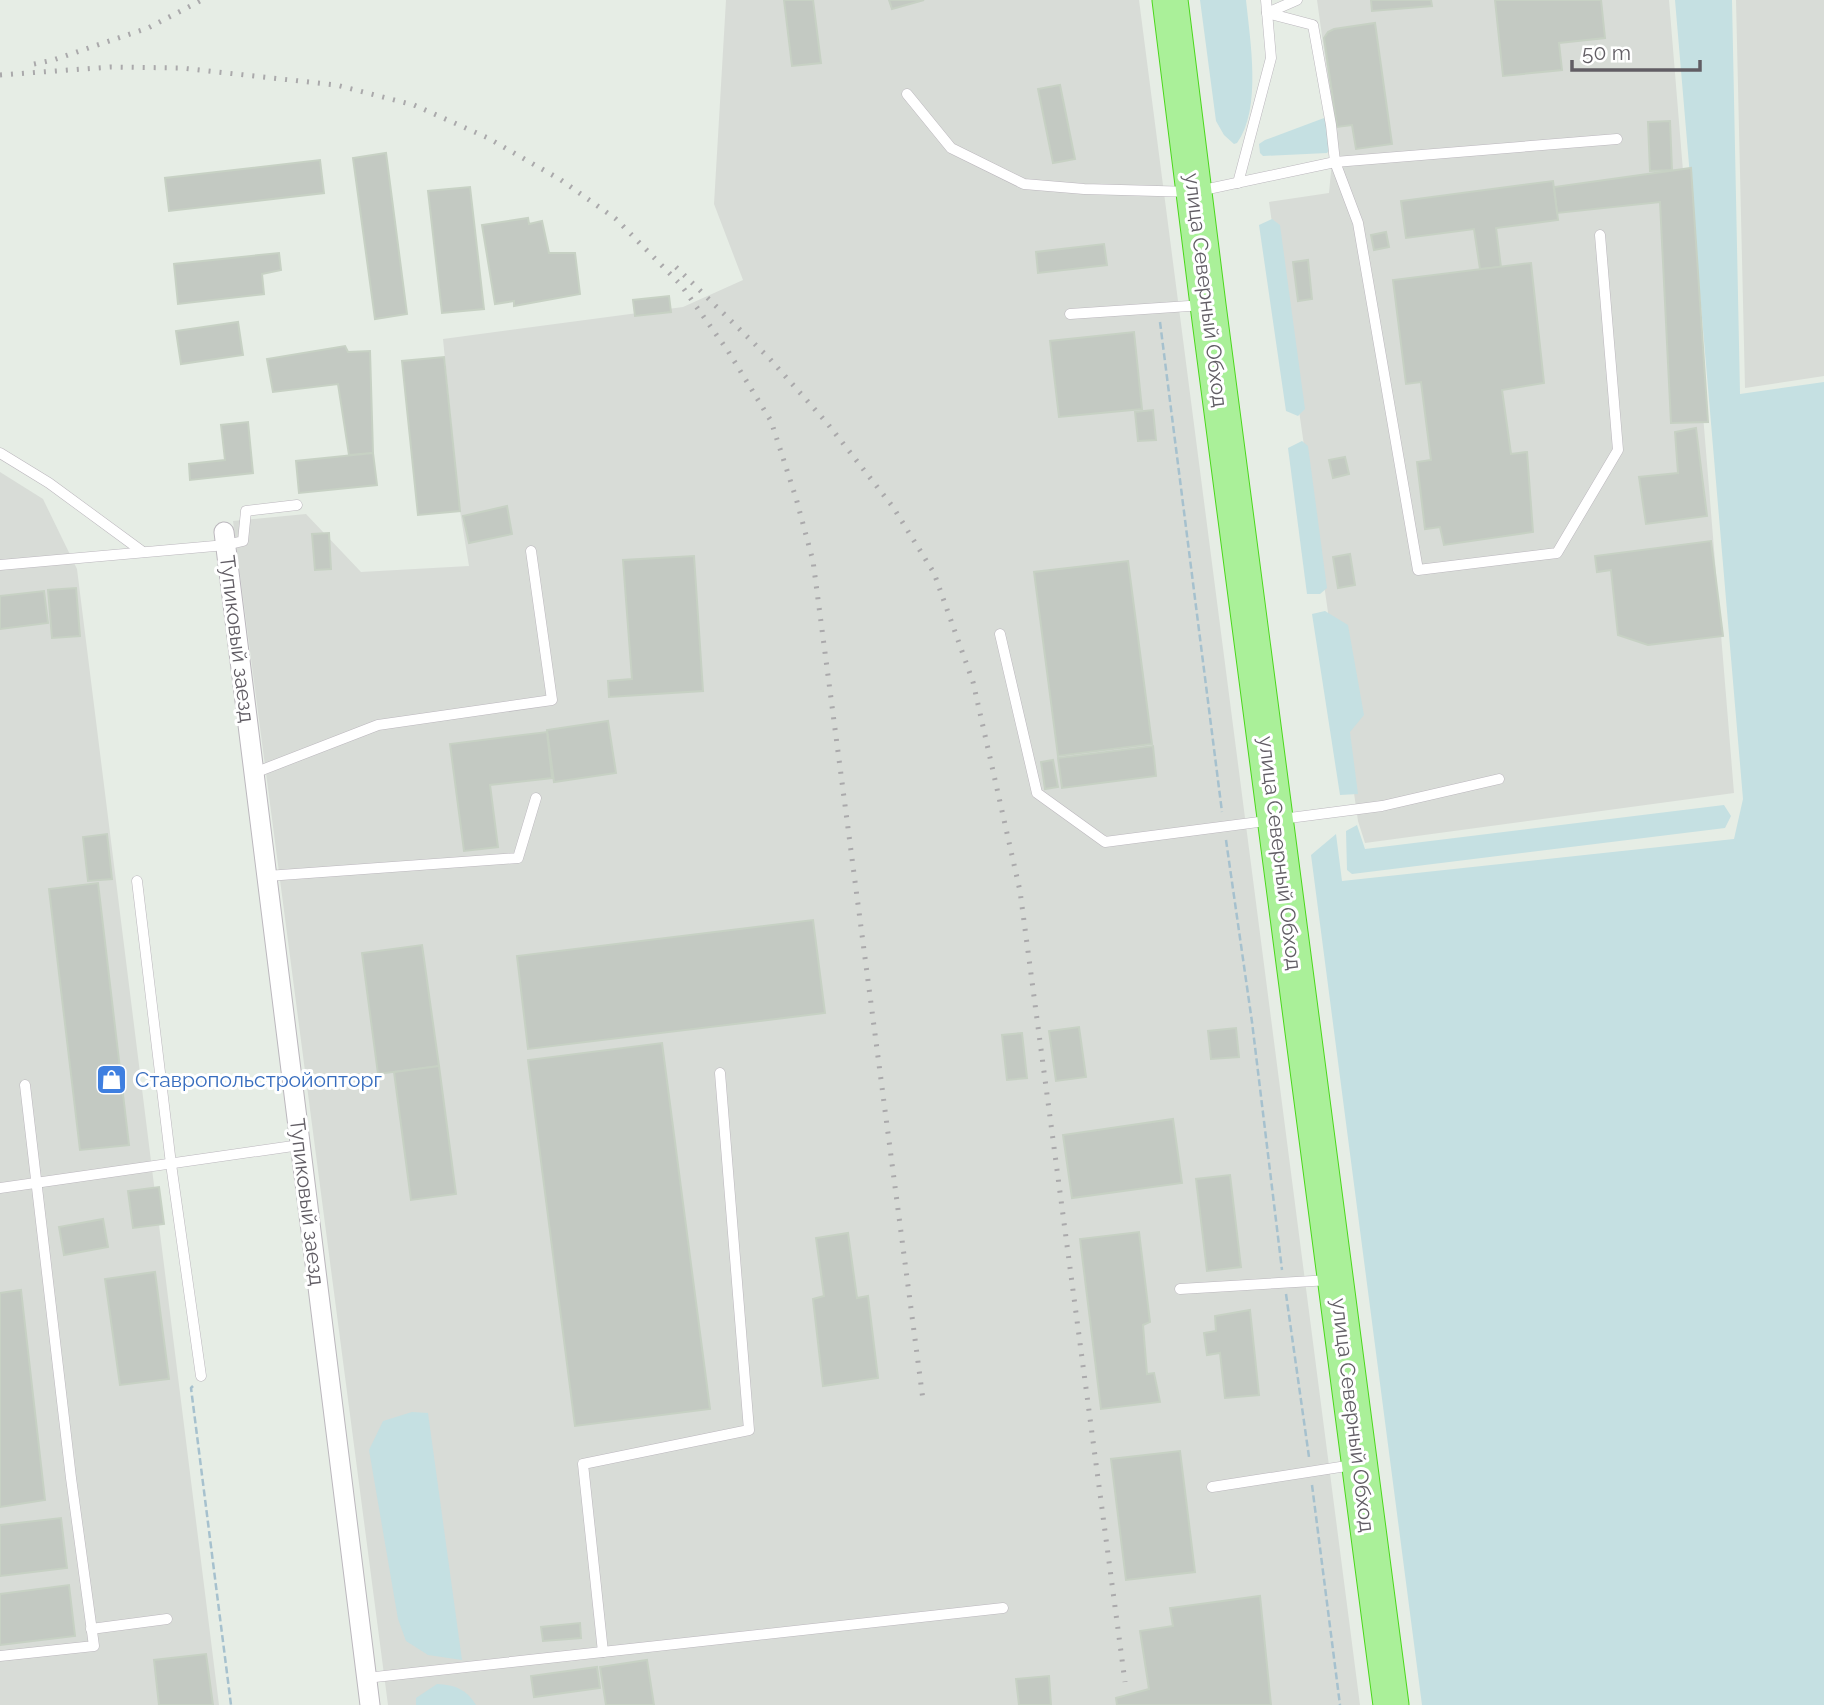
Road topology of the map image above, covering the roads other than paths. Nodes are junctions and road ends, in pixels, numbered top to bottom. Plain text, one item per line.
1 (1170, 0) edge
2 (1266, 0) edge
3 (1297, 0) edge
4 (1267, 13) junction
5 (907, 94) dead end
6 (1617, 139) dead end
7 (1335, 162) junction
8 (1238, 183) junction
9 (1194, 192) junction
10 (1600, 234) dead end
11 (1208, 305) junction
12 (1070, 314) dead end
13 (0, 453) edge
14 (298, 505) dead end
15 (225, 538) junction
16 (531, 551) dead end
17 (143, 552) junction
18 (0, 565) edge
19 (1000, 634) dead end
20 (254, 773) junction
21 (1499, 779) dead end
22 (536, 798) dead end
23 (1275, 819) junction
24 (267, 876) junction
25 (137, 881) dead end
26 (720, 1073) dead end
27 (25, 1085) dead end
28 (300, 1144) junction
29 (172, 1164) junction
30 (37, 1183) junction
31 (0, 1188) edge
32 (1335, 1280) junction
33 (1180, 1289) dead end
34 (201, 1376) road end
35 (1359, 1464) junction
36 (1212, 1488) dead end
37 (1003, 1608) dead end
38 (167, 1619) dead end
39 (91, 1629) junction
40 (603, 1652) junction
41 (0, 1656) edge
42 (366, 1678) junction
43 (370, 1705) edge
44 (1391, 1705) edge

1 - 9 highway, улица Северный Обход
2 - 4 lane
3 - 4 lane
4 - 7 lane
4 - 8 lane
5 - 9 lane
6 - 7 lane
7 - 8 lane
7 - 10 lane
8 - 9 lane
9 - 11 highway, улица Северный Обход
11 - 12 lane
11 - 23 highway, улица Северный Обход
13 - 17 lane
14 - 15 lane
15 - 17 lane
15 - 20 street, Тупиковый заезд
16 - 20 lane
17 - 18 lane
19 - 23 lane
20 - 24 street, Тупиковый заезд
21 - 23 lane
22 - 24 lane
23 - 32 highway, улица Северный Обход
24 - 28 street, Тупиковый заезд
25 - 29 lane
26 - 40 lane
27 - 30 lane
28 - 29 lane
28 - 42 street, Тупиковый заезд
29 - 30 lane
29 - 34 lane
30 - 31 lane
30 - 39 lane
32 - 33 lane
32 - 35 highway, улица Северный Обход
35 - 36 lane
35 - 44 highway, улица Северный Обход
37 - 40 lane
38 - 39 lane
39 - 41 lane
40 - 42 lane
42 - 43 street, Тупиковый заезд

